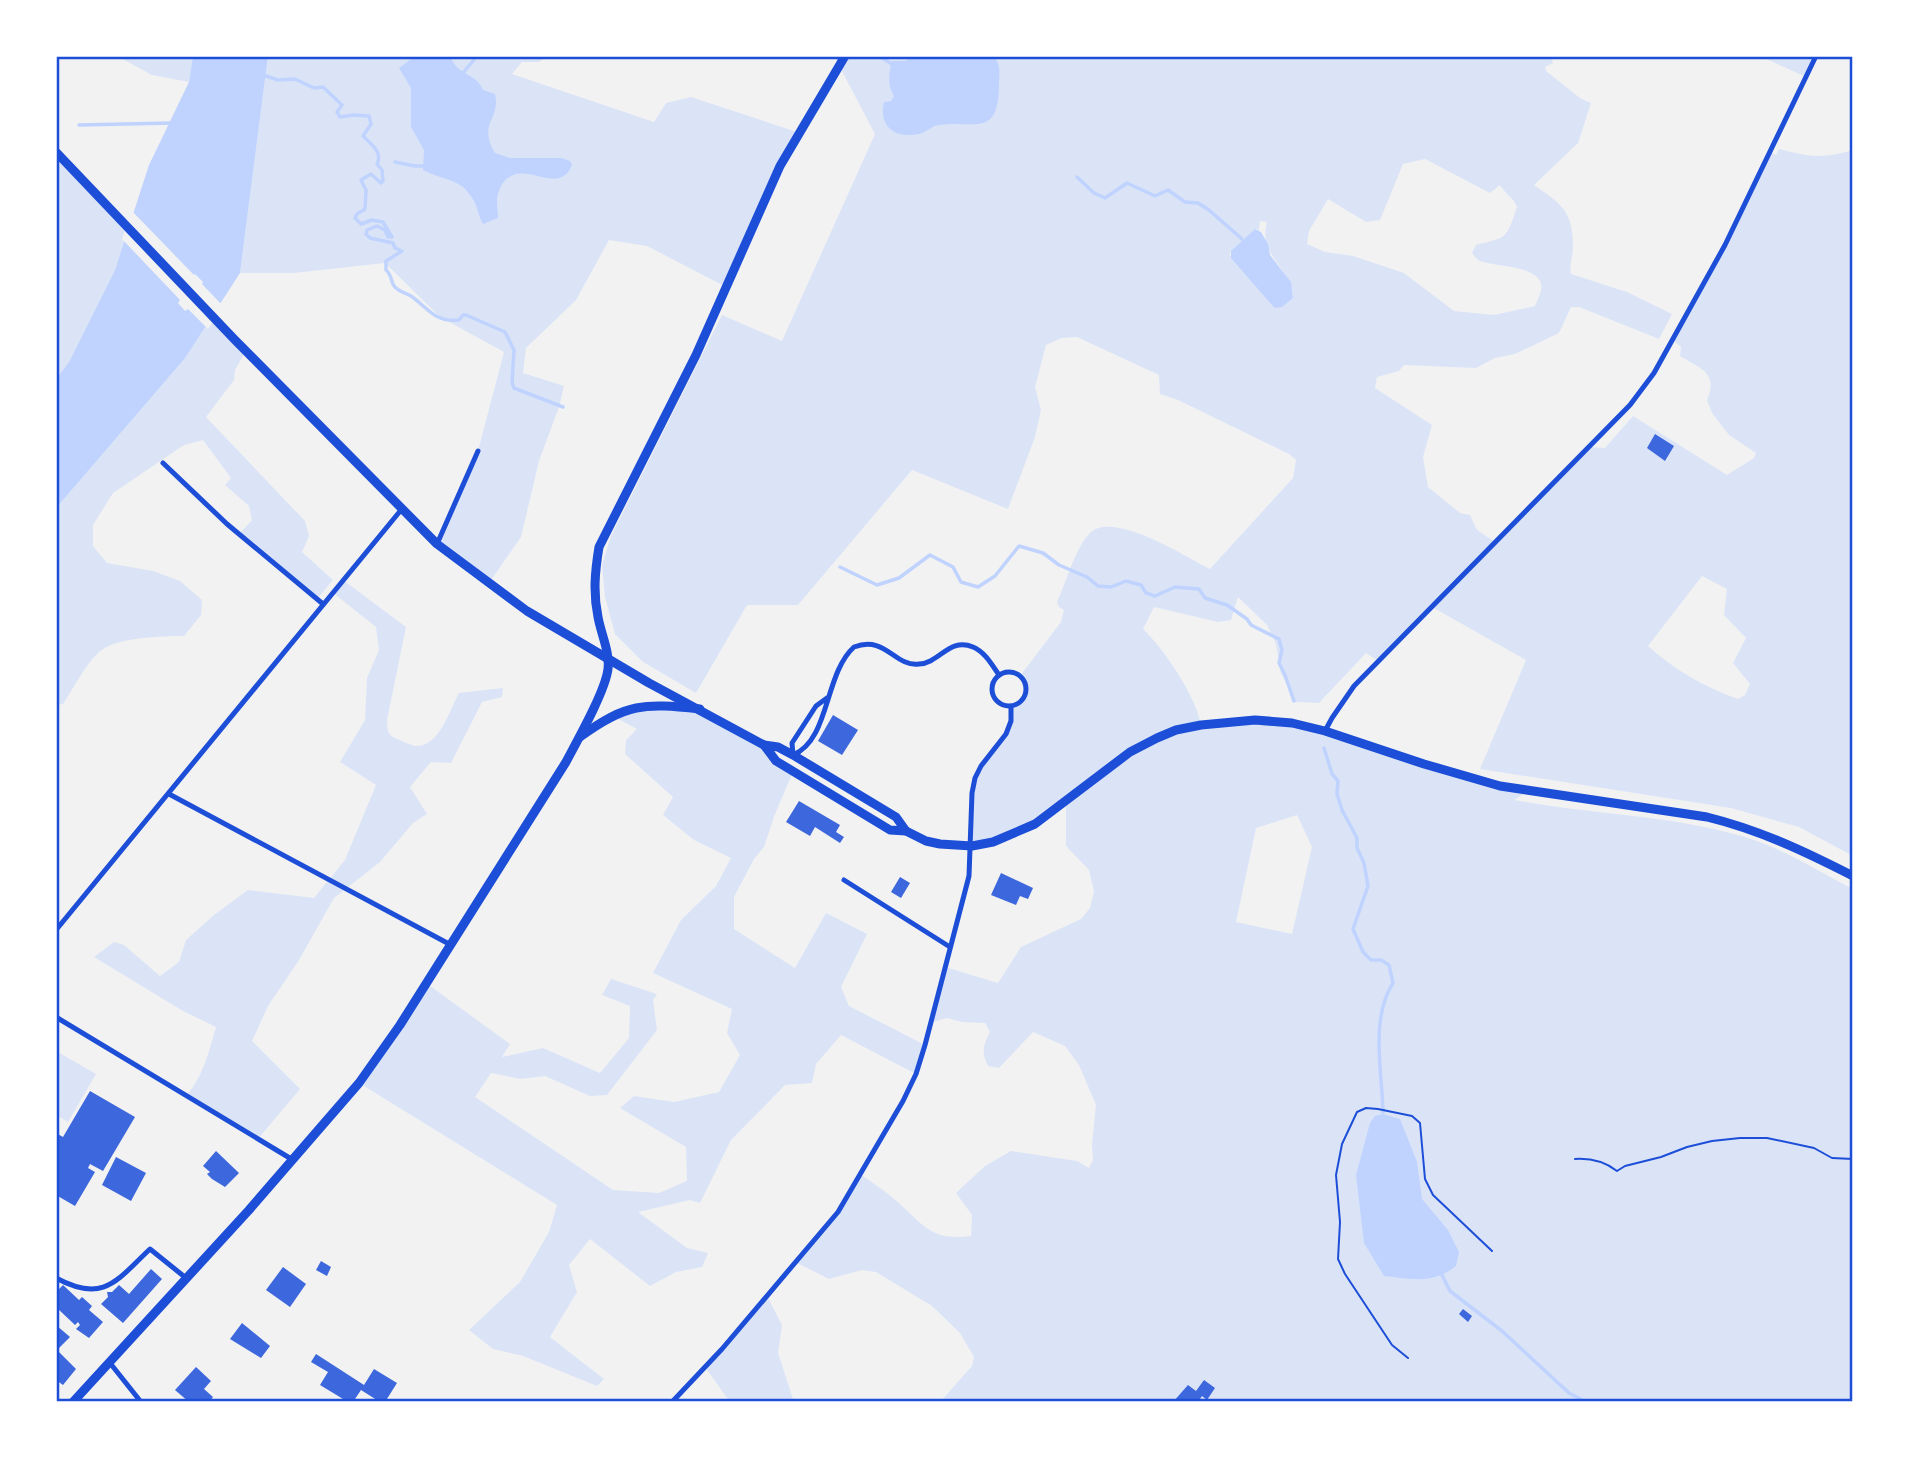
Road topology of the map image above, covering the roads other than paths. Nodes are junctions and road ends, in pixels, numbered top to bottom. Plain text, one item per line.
1 (845, 56) edge
2 (1815, 56) edge
3 (56, 152) edge
4 (478, 451) dead end
5 (163, 463) dead end
6 (401, 510) junction
7 (437, 544) junction
8 (323, 604) junction
9 (608, 659) junction
10 (999, 675) junction
11 (827, 698) junction
12 (1011, 706) junction
13 (700, 709) junction
14 (1325, 732) junction
15 (579, 738) junction
16 (764, 745) junction
17 (793, 755) junction
18 (169, 794) junction
19 (906, 831) junction
20 (972, 846) junction
21 (1853, 876) edge
22 (844, 880) dead end
23 (56, 930) edge
24 (452, 945) junction
25 (950, 947) junction
26 (56, 1017) edge
27 (293, 1160) junction
28 (56, 1278) edge
29 (187, 1279) junction
30 (110, 1363) junction
31 (73, 1402) edge
32 (141, 1402) edge
33 (672, 1402) edge

1 - 9 main road
2 - 14 street
3 - 6 main road
4 - 7 street
5 - 8 street
6 - 7 main road
6 - 8 street
7 - 9 main road
8 - 18 street
9 - 13 main road
9 - 15 main road
10 - 11 street
10 - 12 street
10 - 12 street
11 - 17 street
11 - 17 street
12 - 20 street
13 - 15 main road
13 - 16 main road
14 - 20 main road
14 - 21 main road
15 - 24 main road
16 - 17 main road
16 - 19 main road
17 - 19 main road
18 - 23 street
18 - 24 street
19 - 20 main road
20 - 25 street
22 - 25 street
24 - 27 main road
25 - 33 street
26 - 27 street
27 - 29 main road
28 - 29 street
29 - 30 main road
30 - 31 main road
30 - 32 street

